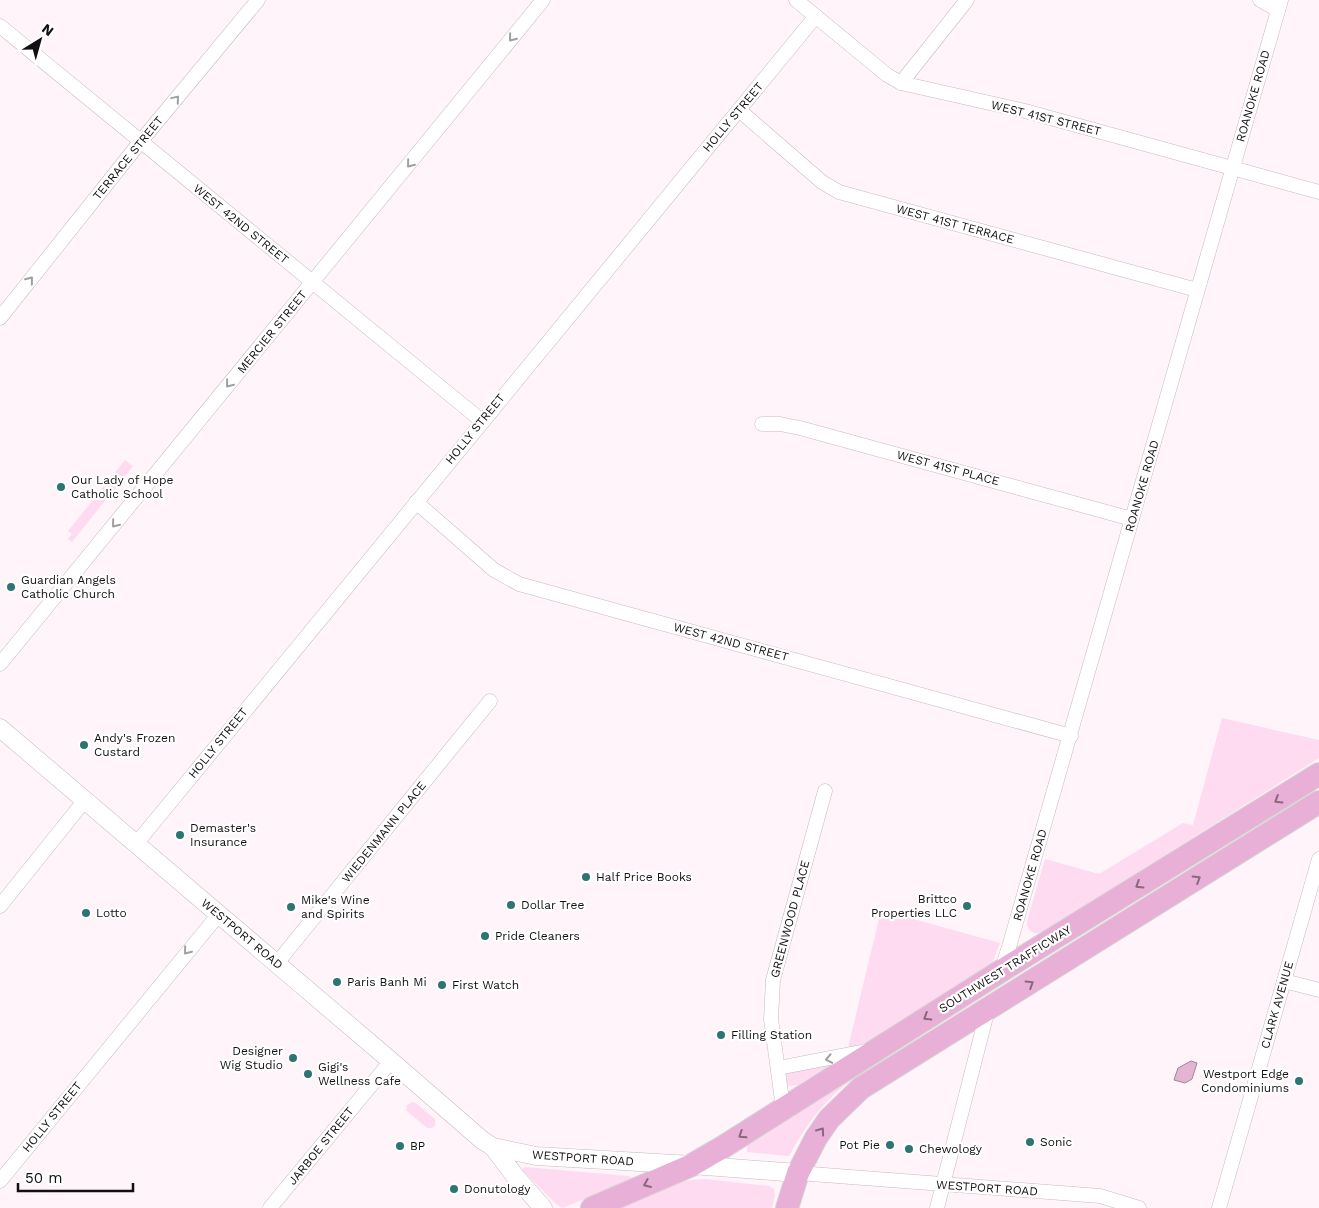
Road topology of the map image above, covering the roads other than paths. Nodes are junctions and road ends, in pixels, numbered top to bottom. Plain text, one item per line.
1 (258, 0) edge
2 (543, 0) edge
3 (796, 0) edge
4 (967, 0) edge
5 (1260, 0) edge
6 (1279, 5) edge
7 (816, 16) junction
8 (0, 26) edge
9 (901, 83) junction
10 (738, 110) junction
11 (141, 141) junction
12 (1232, 168) junction
13 (1319, 192) edge
14 (312, 282) junction
15 (1197, 290) junction
16 (0, 318) edge
17 (482, 421) junction
18 (762, 424) dead end
19 (416, 502) junction
20 (1132, 519) junction
21 (0, 664) edge
22 (490, 701) dead end
23 (0, 728) edge
24 (1071, 736) junction
25 (1319, 774) edge
26 (825, 791) dead end
27 (85, 800) junction
28 (1319, 802) edge
29 (136, 844) junction
30 (1319, 859) edge
31 (0, 906) edge
32 (219, 914) junction
33 (277, 963) junction
34 (1001, 971) junction
35 (1284, 981) junction
36 (1319, 990) edge
37 (988, 1009) junction
38 (876, 1049) junction
39 (391, 1061) junction
40 (778, 1068) junction
41 (783, 1108) junction
42 (492, 1146) junction
43 (692, 1165) junction
44 (798, 1173) junction
45 (0, 1181) edge
46 (944, 1184) junction
47 (270, 1208) edge
48 (543, 1208) edge
49 (592, 1208) edge
50 (786, 1208) edge
51 (937, 1208) edge
52 (1138, 1208) edge
53 (1219, 1208) edge

11 -> 1 street, TERRACE STREET
2 -> 14 street, MERCIER STREET
3 - 7 street, WEST 41ST STREET
4 - 9 street
5 - 6 street
6 - 12 street, ROANOKE ROAD
7 - 9 street, WEST 41ST STREET
7 - 10 street, HOLLY STREET
8 - 11 street, WEST 42ND STREET
9 - 12 street, WEST 41ST STREET
10 - 15 street, WEST 41ST TERRACE
10 - 17 street, HOLLY STREET
11 - 14 street, WEST 42ND STREET
16 -> 11 street, TERRACE STREET
12 - 13 street, WEST 41ST STREET
12 - 15 street, ROANOKE ROAD
14 - 17 street, WEST 42ND STREET
14 -> 21 street, MERCIER STREET
15 - 20 street, ROANOKE ROAD
17 - 19 street, HOLLY STREET
18 - 20 street, WEST 41ST PLACE
19 - 24 street, WEST 42ND STREET
19 - 29 street, HOLLY STREET
20 - 24 street, ROANOKE ROAD
22 - 33 street, WIEDENMANN PLACE
23 - 27 street, WESTPORT ROAD
24 - 34 street, ROANOKE ROAD
25 -> 34 main road, SOUTHWEST TRAFFICWAY
26 - 40 street, GREENWOOD PLACE
27 - 29 street, WESTPORT ROAD
27 - 31 street
37 -> 28 main road, SOUTHWEST TRAFFICWAY
29 - 32 street, WESTPORT ROAD
30 - 35 street, CLARK AVENUE
32 - 33 street, WESTPORT ROAD
32 -> 45 street, HOLLY STREET
33 - 39 street, WESTPORT ROAD
34 -> 38 main road, SOUTHWEST TRAFFICWAY
35 - 36 street
35 - 53 street, CLARK AVENUE
44 -> 37 main road, SOUTHWEST TRAFFICWAY
37 - 46 street
38 -> 40 street
38 - 41 main road, SOUTHWEST TRAFFICWAY
39 - 42 street, WESTPORT ROAD
39 - 47 street, JARBOE STREET
40 - 41 street, GREENWOOD PLACE
41 -> 43 main road, SOUTHWEST TRAFFICWAY
42 - 43 street, WESTPORT ROAD
42 - 48 street
43 - 44 street, WESTPORT ROAD
43 -> 49 main road, SOUTHWEST TRAFFICWAY
44 - 46 street, WESTPORT ROAD
44 - 50 main road, SOUTHWEST TRAFFICWAY
46 - 51 street
46 - 52 street, WESTPORT ROAD

